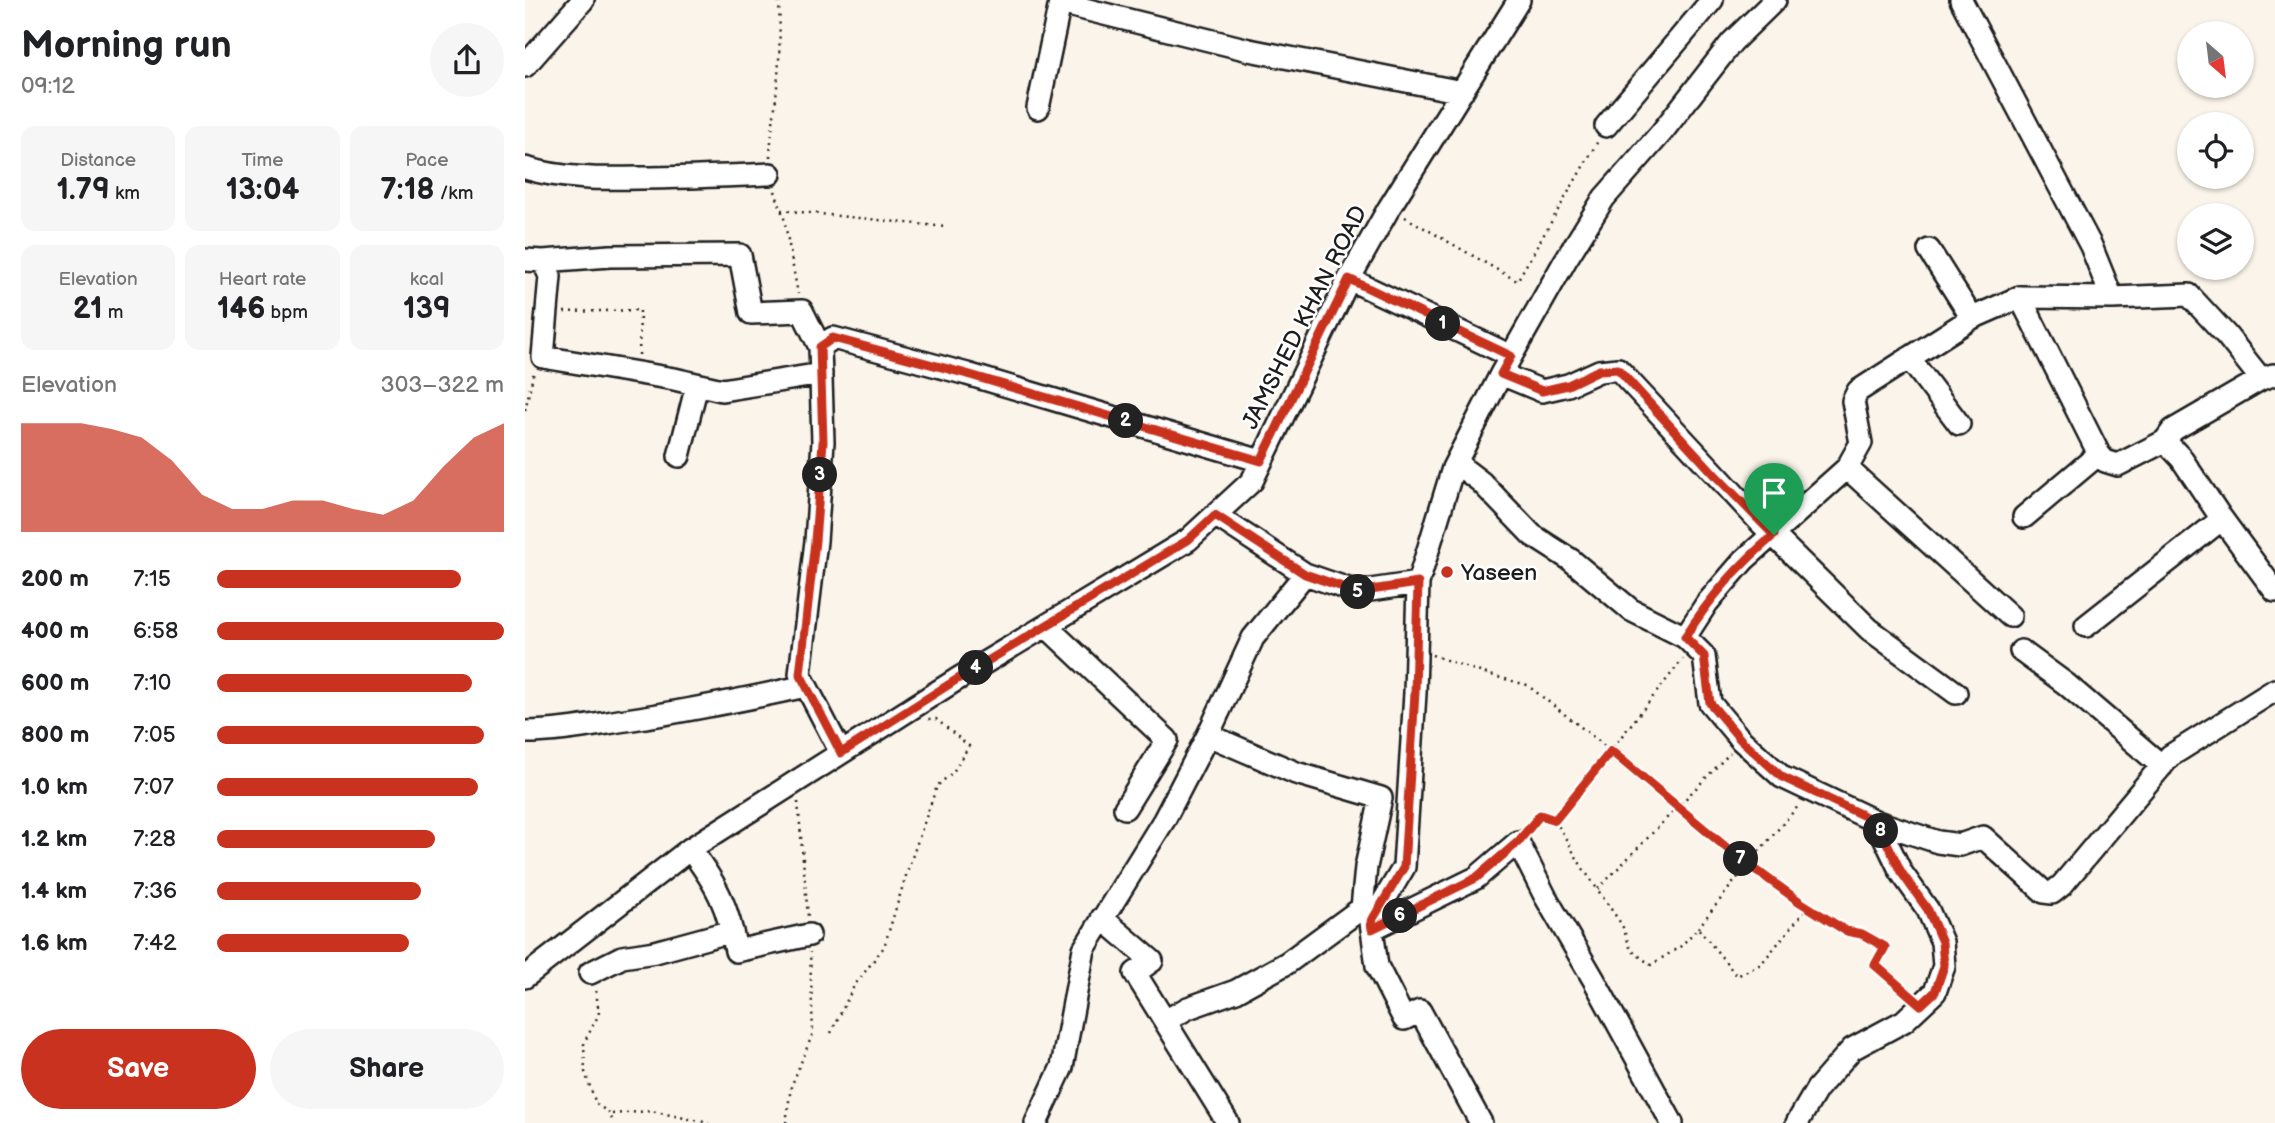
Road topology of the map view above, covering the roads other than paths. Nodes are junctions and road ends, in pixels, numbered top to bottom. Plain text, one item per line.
1 (583, 0) edge
2 (1519, 0) edge
3 (1712, 0) edge
4 (1775, 0) edge
5 (1961, 0) edge
6 (525, 66) edge
7 (1462, 92) junction
8 (1038, 108) dead end
9 (1606, 126) road end
10 (525, 168) edge
11 (770, 174) road end
12 (1929, 250) dead end
13 (534, 261) edge
14 (1349, 279) junction
15 (2020, 297) junction
16 (2112, 298) junction
17 (1972, 318) junction
18 (820, 347) junction
19 (1909, 358) junction
20 (1506, 365) junction
21 (821, 374) junction
22 (2268, 377) edge
23 (697, 384) junction
24 (1959, 424) dead end
25 (2165, 441) junction
26 (2099, 454) junction
27 (679, 456) dead end
28 (1261, 461) junction
29 (1456, 463) junction
30 (1847, 468) junction
31 (1215, 515) junction
32 (2024, 517) dead end
33 (2222, 519) junction
34 (1774, 535) junction
35 (1305, 574) junction
36 (1418, 583) junction
37 (2275, 591) edge
38 (2010, 616) dead end
39 (1046, 626) junction
40 (2086, 626) dead end
41 (1690, 641) junction
42 (2021, 651) dead end
43 (806, 685) junction
44 (2275, 690) edge
45 (1956, 693) dead end
46 (525, 732) edge
47 (1208, 735) junction
48 (841, 753) junction
49 (2162, 766) junction
50 (1125, 808) dead end
51 (1877, 822) junction
52 (690, 849) junction
53 (1102, 918) junction
54 (1372, 929) junction
55 (733, 931) junction
56 (809, 934) dead end
57 (590, 973) road end
58 (525, 977) edge
59 (1165, 1021) junction
60 (1036, 1123) edge
61 (1228, 1123) edge
62 (1481, 1123) edge
63 (1672, 1123) edge
64 (1797, 1123) edge

1 - 6 street
2 - 7 street, JAMSHED KHAN ROAD
3 - 9 street
4 - 20 street
5 - 16 street
7 - 8 street
7 - 14 street, JAMSHED KHAN ROAD
10 - 11 street
12 - 17 street
13 - 18 street
13 - 23 street
14 - 20 street
14 - 28 street, JAMSHED KHAN ROAD
15 - 16 street
15 - 17 street
15 - 26 street
16 - 22 street
17 - 19 street
18 - 21 street
18 - 28 street
19 - 24 street
19 - 30 street
20 - 29 street
20 - 34 street
21 - 23 street
21 - 43 street
22 - 25 street
23 - 27 street
25 - 26 street
25 - 33 street
26 - 32 street
28 - 31 street, JAMSHED KHAN ROAD
29 - 36 street
29 - 41 street
30 - 34 street
30 - 38 street
31 - 35 street
31 - 39 street, JAMSHED KHAN ROAD
33 - 37 street
33 - 40 street
34 - 41 street
34 - 45 street
35 - 36 street
35 - 47 street
36 - 54 street
39 - 48 street, JAMSHED KHAN ROAD
39 - 50 street
41 - 51 street
42 - 49 street
43 - 46 street
43 - 48 street
44 - 49 street
47 - 53 street
47 - 59 street
48 - 52 street, JAMSHED KHAN ROAD
49 - 51 street
51 - 64 street
52 - 55 street
52 - 58 street, JAMSHED KHAN ROAD
53 - 59 street
53 - 60 street
54 - 62 street
54 - 63 street
55 - 56 street
55 - 57 street
59 - 61 street

